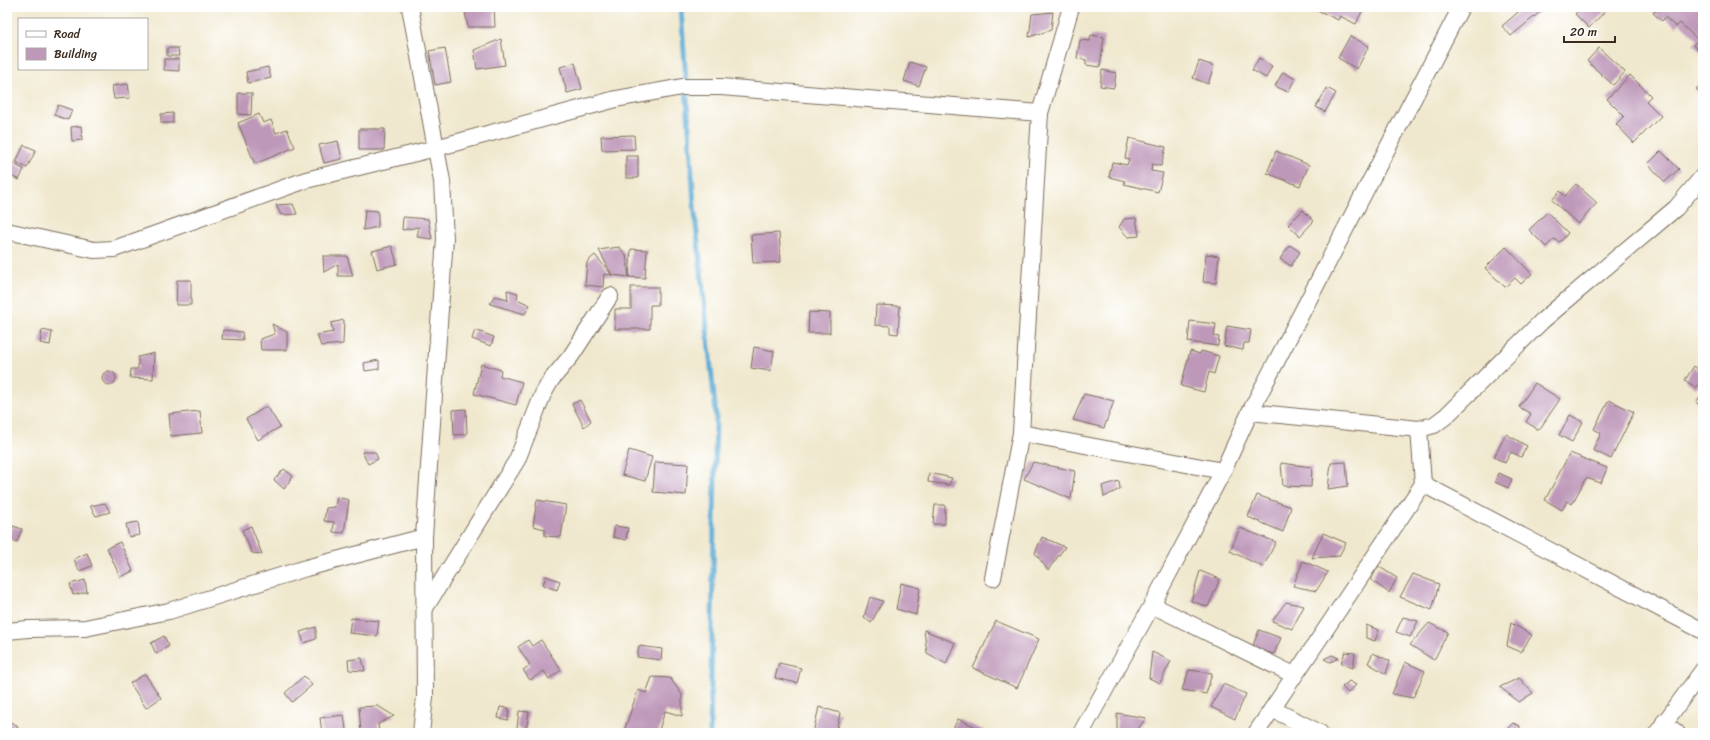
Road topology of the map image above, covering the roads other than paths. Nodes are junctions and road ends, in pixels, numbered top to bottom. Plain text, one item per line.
1 (410, 7) edge
2 (1071, 7) edge
3 (1461, 7) edge
4 (1040, 113) junction
5 (436, 148) junction
6 (1703, 176) edge
7 (7, 231) edge
8 (610, 296) dead end
9 (1250, 412) junction
10 (1419, 429) junction
11 (1021, 433) junction
12 (1223, 471) junction
13 (1423, 484) junction
14 (424, 537) junction
15 (993, 578) dead end
16 (1152, 605) junction
17 (425, 608) junction
18 (7, 631) edge
19 (1703, 631) edge
20 (1703, 670) edge
21 (1294, 675) junction
22 (1272, 709) junction
23 (1660, 728) edge
24 (1083, 732) edge
25 (421, 733) edge
26 (1256, 733) edge
27 (1320, 733) edge
28 (1677, 733) edge

1 - 5 street
2 - 4 street
3 - 9 street
4 - 5 street
4 - 11 street
5 - 7 street
5 - 14 street
6 - 10 street
8 - 17 street
9 - 10 street
9 - 12 street
10 - 13 street
11 - 12 street
11 - 15 street
12 - 16 street
13 - 19 street
13 - 21 street
14 - 17 street
14 - 18 street
16 - 21 street
16 - 24 street
17 - 25 street
20 - 23 street
21 - 22 street
22 - 26 street
22 - 27 street
23 - 28 street

